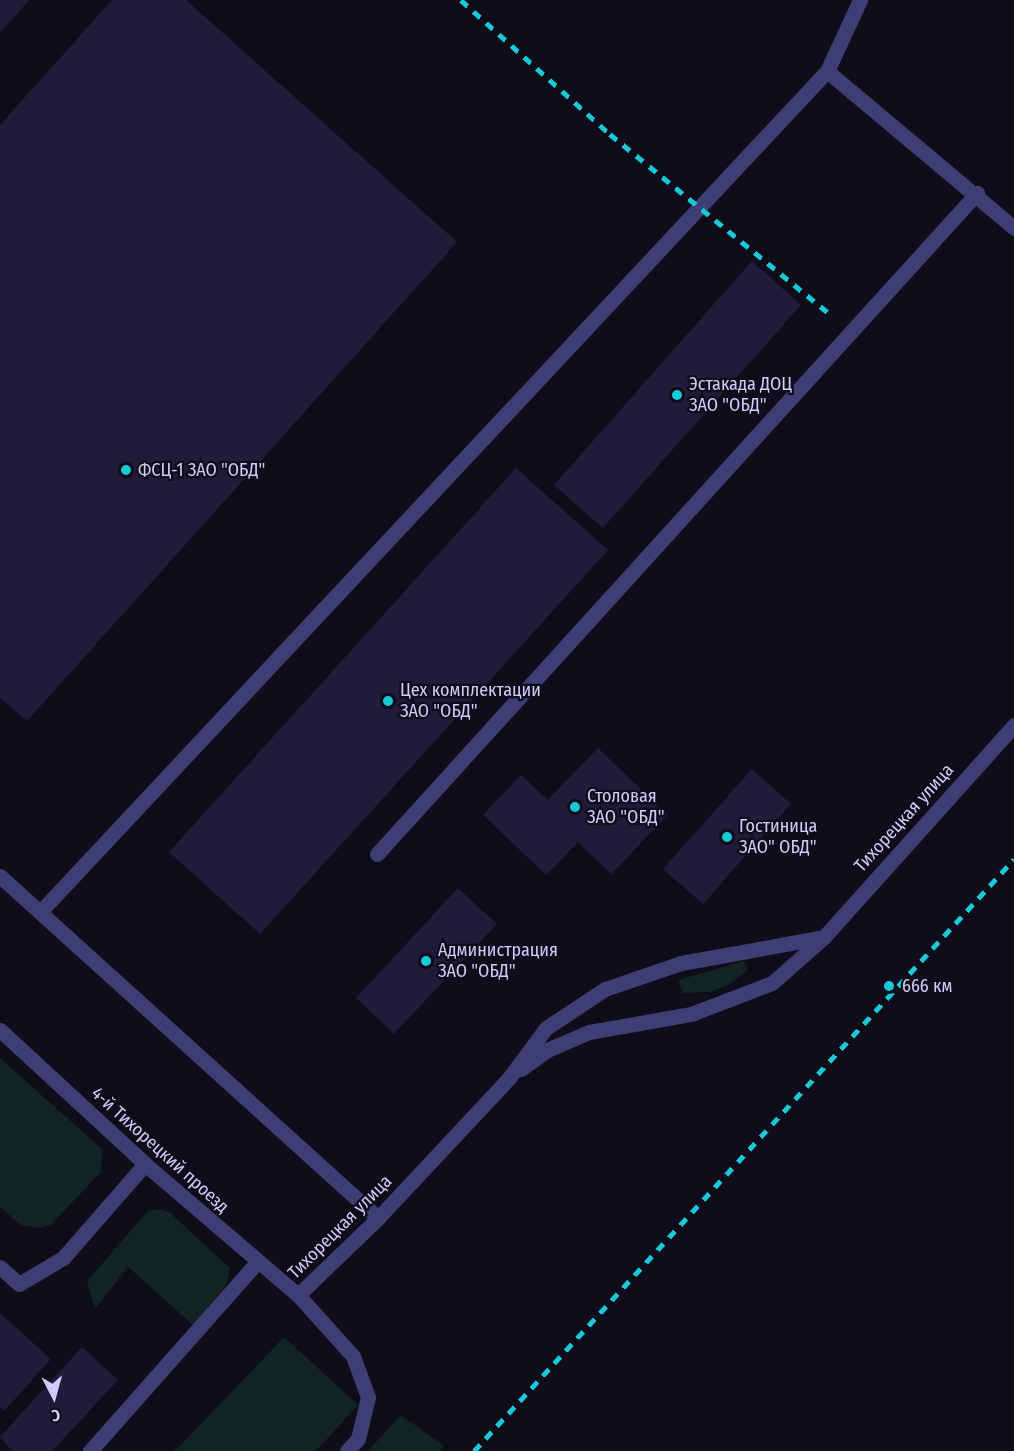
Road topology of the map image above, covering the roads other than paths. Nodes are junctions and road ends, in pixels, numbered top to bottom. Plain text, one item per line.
1 (860, 0) edge
2 (827, 72) junction
3 (977, 194) junction
4 (1014, 228) edge
5 (1014, 725) edge
6 (377, 854) dead end
7 (0, 876) edge
8 (40, 912) junction
9 (824, 937) junction
10 (0, 1030) edge
11 (509, 1078) junction
12 (146, 1164) junction
13 (378, 1218) junction
14 (257, 1262) junction
15 (0, 1267) edge
16 (298, 1295) junction
17 (90, 1451) edge
18 (347, 1451) edge

1 - 2 street
2 - 3 street
2 - 8 street
3 - 4 street
3 - 6 street
5 - 9 street, Тихорецкая улица
7 - 8 street
8 - 13 street
9 - 11 street, Тихорецкая улица
9 - 11 street, Тихорецкая улица
10 - 12 street, 4-й Тихорецкий проезд
11 - 13 street, Тихорецкая улица
12 - 14 street, 4-й Тихорецкий проезд
12 - 15 street
13 - 16 street, Тихорецкая улица
14 - 16 street, 4-й Тихорецкий проезд
14 - 17 street
16 - 18 street, Тихорецкая улица

